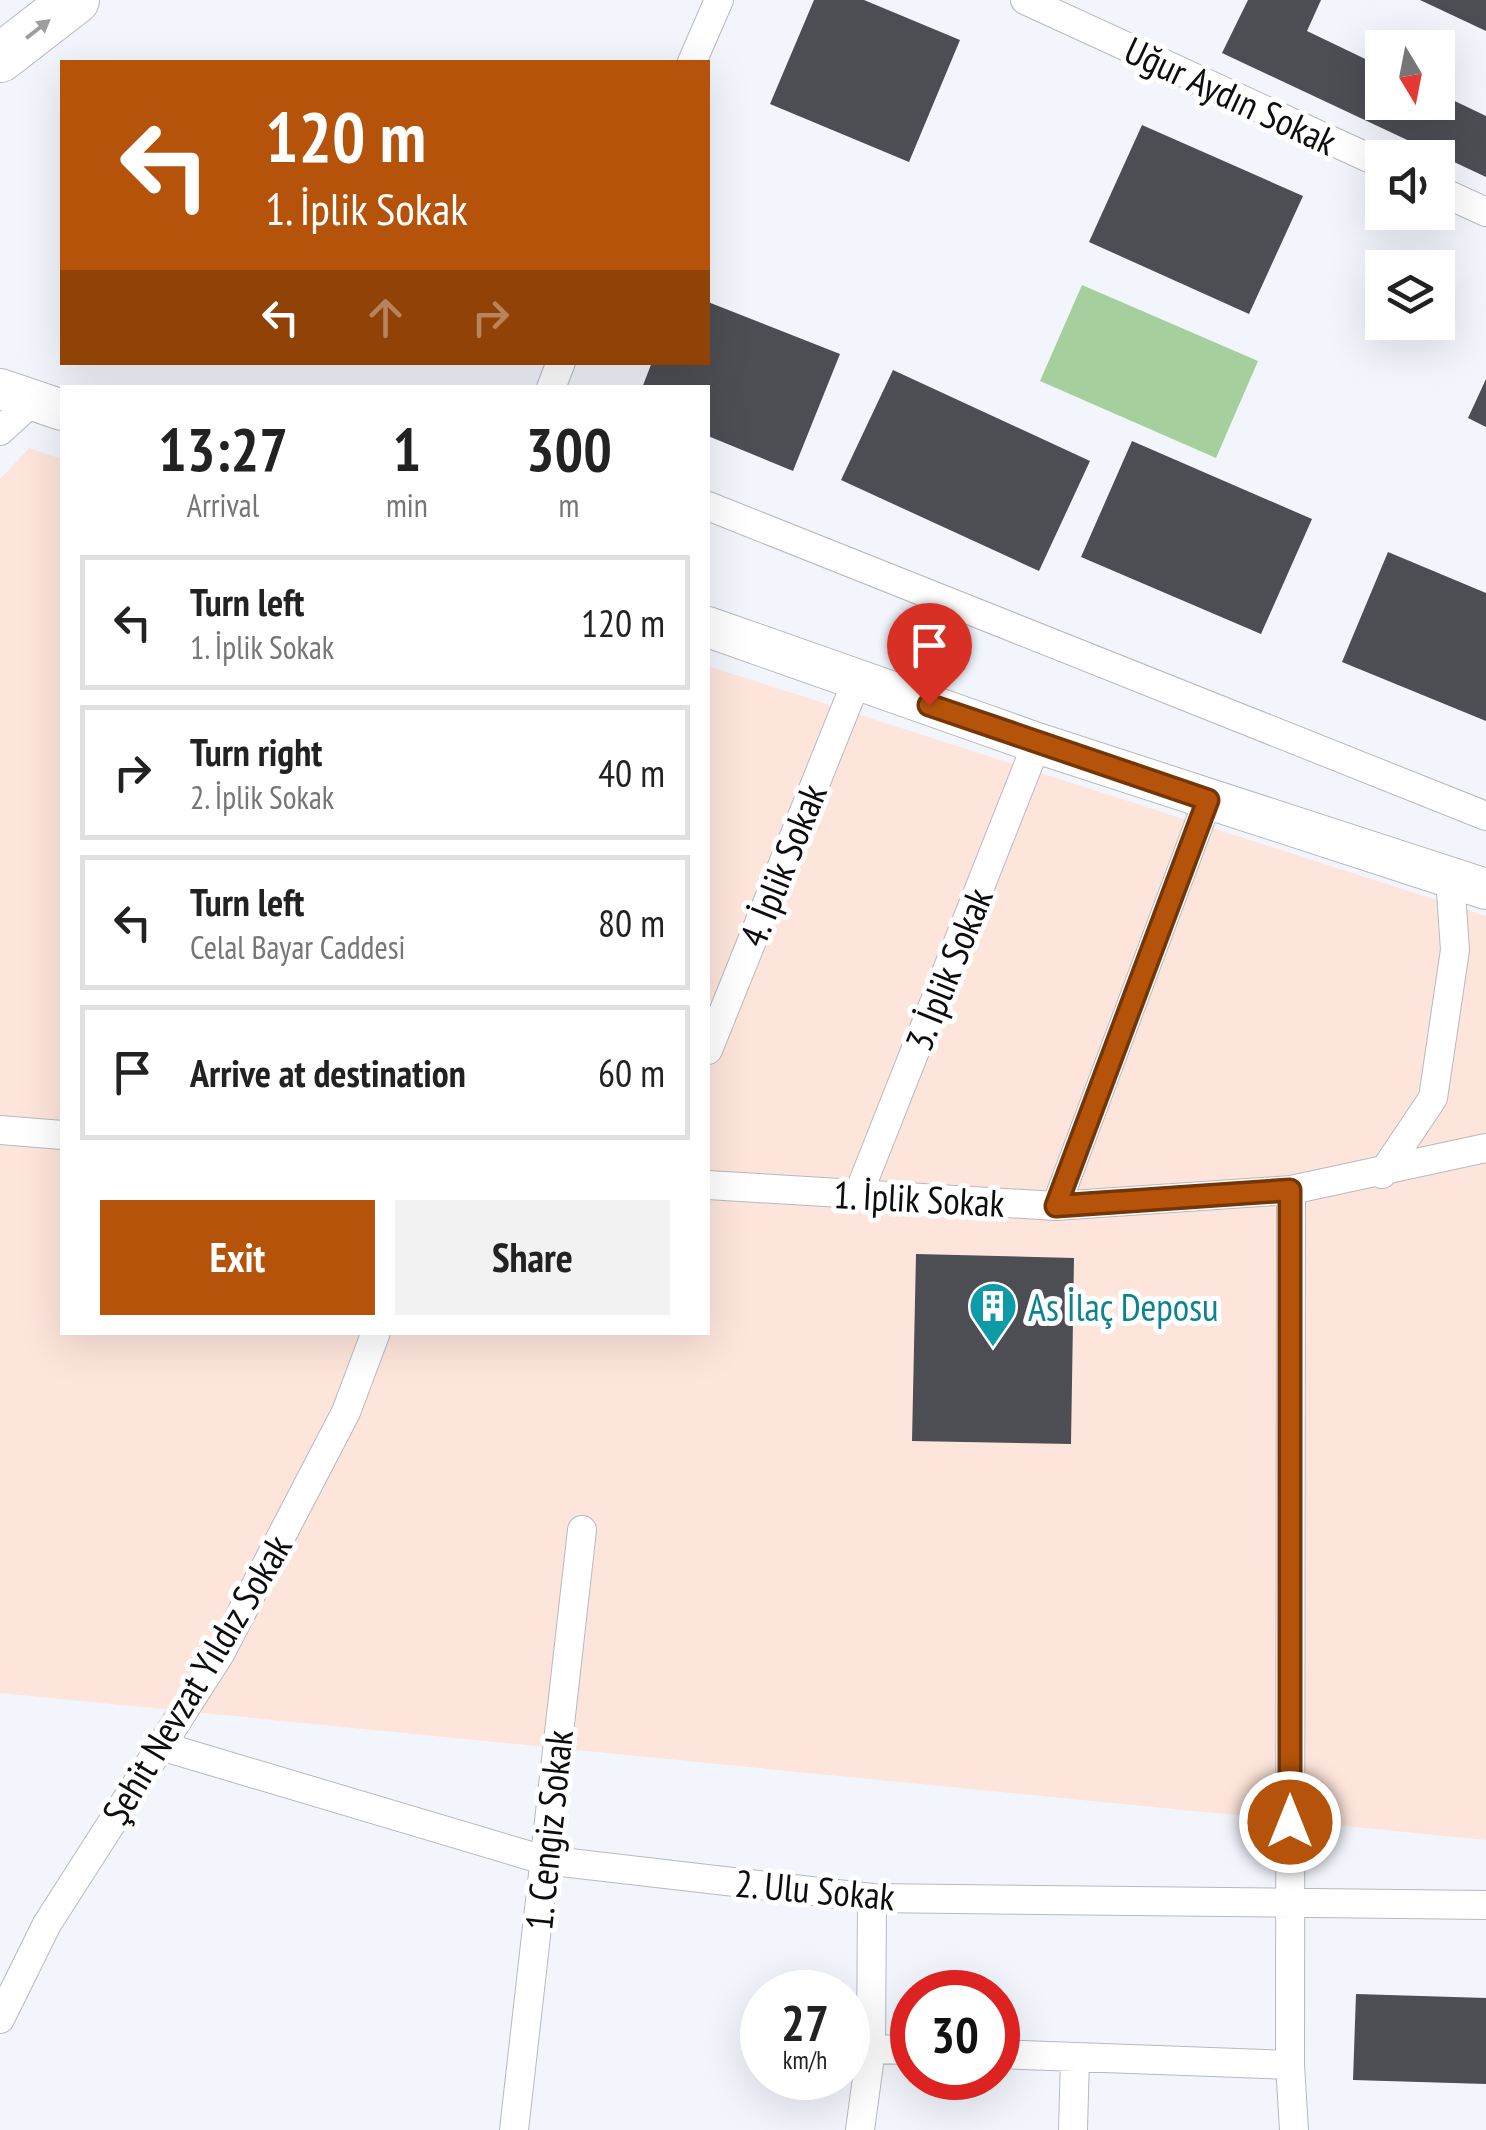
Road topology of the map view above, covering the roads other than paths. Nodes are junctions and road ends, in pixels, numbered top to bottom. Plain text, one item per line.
1 (75, 0) edge
2 (719, 0) edge
3 (1025, 0) edge
4 (0, 58) edge
5 (693, 60) edge
6 (1365, 156) edge
7 (1455, 198) edge
8 (1486, 212) edge
9 (32, 400) edge
10 (0, 431) edge
11 (710, 507) edge
12 (710, 628) edge
13 (857, 680) junction
14 (1038, 743) junction
15 (1208, 800) junction
16 (1486, 816) edge
17 (1468, 884) edge
18 (710, 1045) edge
19 (0, 1130) edge
20 (60, 1136) edge
21 (1486, 1148) edge
22 (1382, 1174) junction
23 (710, 1185) edge
24 (1290, 1190) junction
25 (858, 1195) junction
26 (1056, 1206) junction
27 (375, 1335) edge
28 (582, 1530) dead end
29 (161, 1746) junction
30 (544, 1860) junction
31 (872, 1898) junction
32 (1290, 1901) junction
33 (1486, 1905) edge
34 (0, 2019) edge
35 (870, 2049) joint
36 (890, 2049) edge
37 (1020, 2055) edge
38 (1075, 2057) junction
39 (1290, 2065) junction
40 (864, 2100) edge
41 (514, 2130) edge
42 (860, 2130) edge
43 (1074, 2130) edge
44 (1294, 2130) edge

4 -> 1 highway
2 - 5 street
3 - 6 street, Uğur Aydın Sokak
7 - 8 street
9 - 10 street
11 - 16 street
12 - 13 main road
13 - 14 main road
13 - 18 street, 4. İplik Sokak
14 - 15 main road
14 - 25 street, 3. İplik Sokak
15 - 17 main road
15 - 26 street
17 - 22 street
19 - 20 street
21 - 22 street, 1. İplik Sokak
22 - 24 street, 1. İplik Sokak
23 - 25 street, 1. İplik Sokak
24 - 26 street, 1. İplik Sokak
24 - 32 street
25 - 26 street, 1. İplik Sokak
27 - 29 street, Şehit Nevzat Yıldız Sokak
28 - 30 street, 1. Cengiz Sokak
29 - 30 street, 2. Ulu Sokak
29 - 34 street, Şehit Nevzat Yıldız Sokak
30 - 31 street, 2. Ulu Sokak
30 - 41 street, 1. Cengiz Sokak
31 - 32 street, 2. Ulu Sokak
31 - 35 street
32 - 33 street, 2. Ulu Sokak
32 - 39 street
35 - 36 street
37 - 38 street
38 - 39 street
38 - 43 street
39 - 44 street
40 - 42 street

